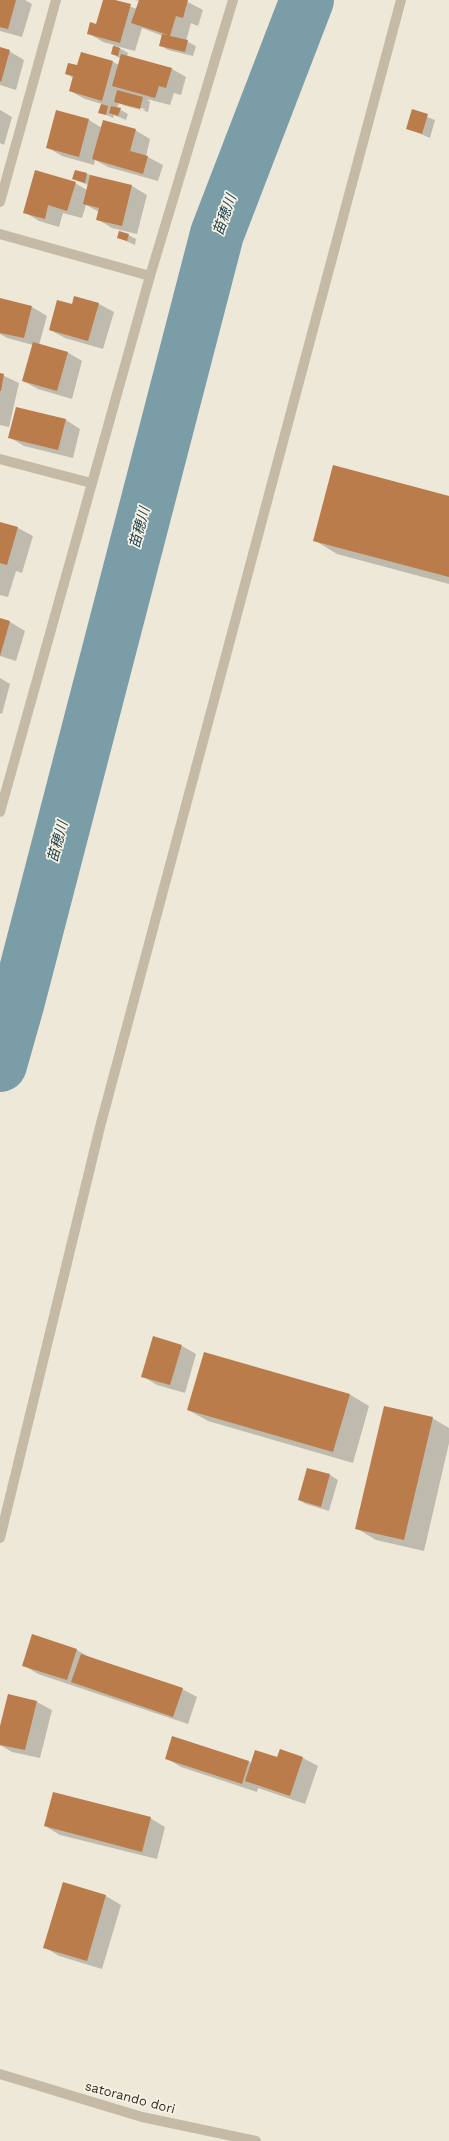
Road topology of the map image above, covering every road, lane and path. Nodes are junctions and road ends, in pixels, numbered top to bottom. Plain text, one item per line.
1 (56, 0) edge
2 (234, 0) edge
3 (402, 0) edge
4 (0, 202) edge
5 (0, 234) edge
6 (150, 276) junction
7 (0, 459) edge
8 (91, 483) junction
9 (0, 812) edge
10 (0, 1538) edge
11 (0, 2074) edge
12 (256, 2141) edge

1 - 4 street
2 - 6 street
3 - 10 street
5 - 6 street
6 - 8 street
7 - 8 street
8 - 9 street
11 - 12 street, satorando dori

